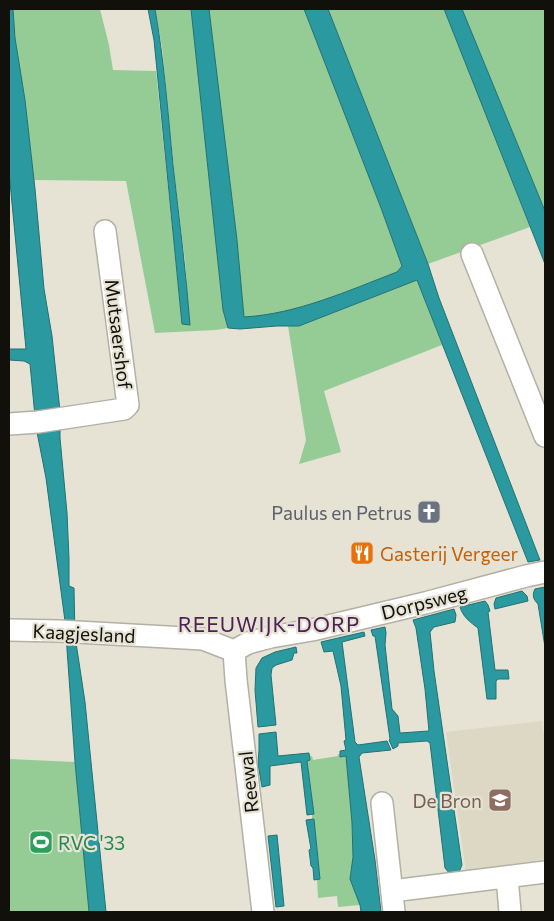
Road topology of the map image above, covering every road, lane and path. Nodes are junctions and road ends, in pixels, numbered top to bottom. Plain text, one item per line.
1 (105, 232) dead end
2 (472, 254) dead end
3 (9, 424) edge
4 (545, 436) edge
5 (545, 572) edge
6 (9, 630) edge
7 (234, 651) junction
8 (382, 803) dead end
9 (545, 872) edge
10 (507, 877) junction
11 (392, 891) junction
12 (263, 912) edge
13 (394, 912) edge
14 (510, 912) edge

1 - 3 street, Mutsaershof
2 - 4 street
5 - 7 street, Dorpsweg
6 - 7 street, Kaagjesland
7 - 12 street, Reewal
8 - 11 street
9 - 10 street
10 - 11 street
10 - 14 street
11 - 13 street

